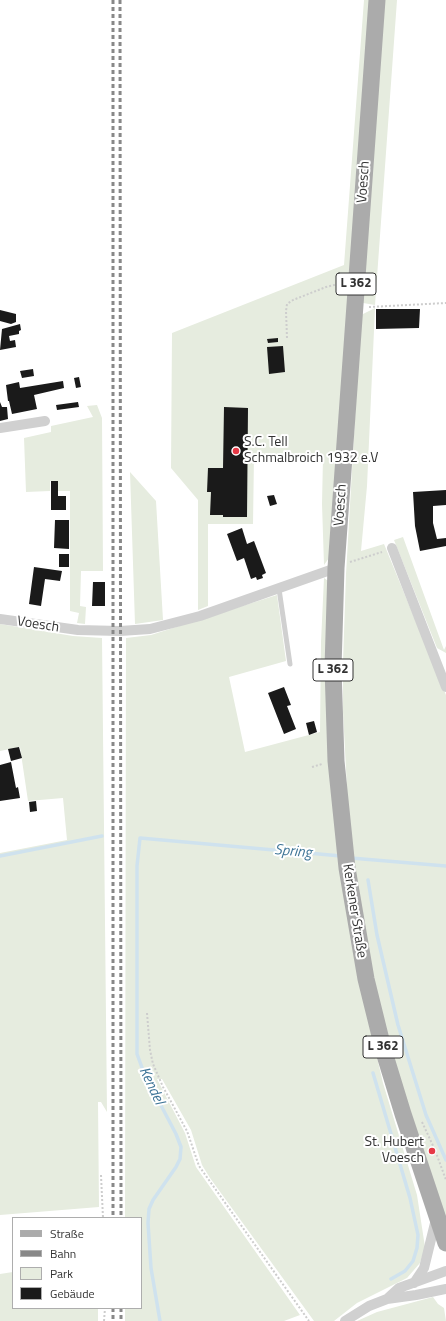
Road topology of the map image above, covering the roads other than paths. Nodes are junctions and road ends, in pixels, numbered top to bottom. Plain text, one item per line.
1 (377, 0) edge
2 (45, 421) dead end
3 (0, 428) edge
4 (392, 548) road end
5 (336, 568) junction
6 (278, 589) junction
7 (0, 619) edge
8 (290, 664) dead end
9 (443, 672) edge
10 (446, 687) edge
11 (437, 1217) junction
12 (446, 1243) edge
13 (446, 1271) edge
14 (414, 1283) junction
15 (446, 1289) edge
16 (387, 1299) junction
17 (345, 1321) edge

1 - 5 main road, Voesch / L 362
2 - 3 street
4 - 9 street
5 - 6 street, Voesch
5 - 11 main road, Kerkener Straße / L 362
6 - 7 street, Voesch
6 - 8 lane
9 - 10 street
11 - 12 main road, Kerkener Straße / L 362
11 - 14 street
13 - 14 street
14 - 16 street
15 - 16 street
16 - 17 street

